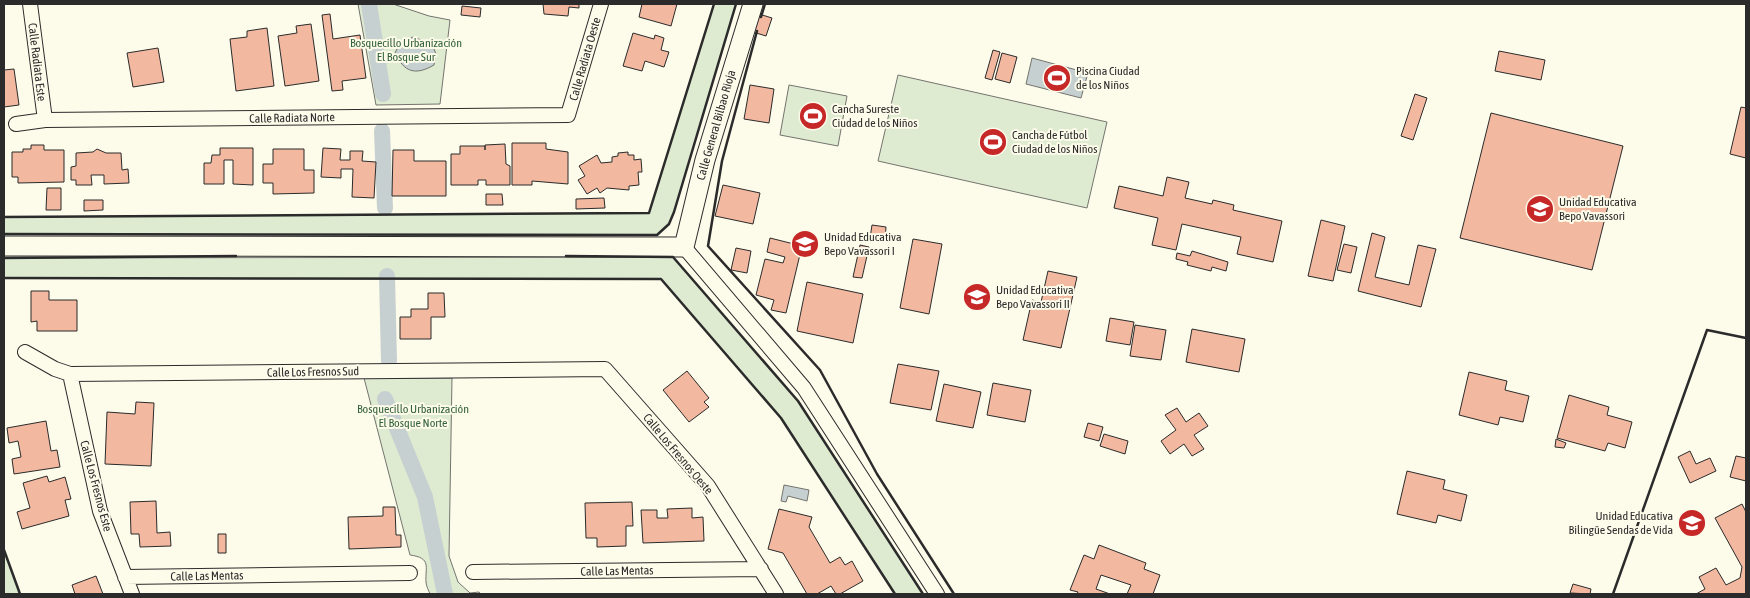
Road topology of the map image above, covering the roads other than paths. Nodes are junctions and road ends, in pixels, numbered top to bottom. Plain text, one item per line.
1 (30, 4) edge
2 (600, 4) edge
3 (753, 4) edge
4 (568, 114) joint
5 (45, 120) junction
6 (16, 124) dead end
7 (4, 246) edge
8 (684, 247) junction
9 (25, 352) dead end
10 (606, 369) joint
11 (70, 374) junction
12 (761, 569) junction
13 (410, 572) dead end
14 (473, 572) dead end
15 (125, 577) junction
16 (132, 594) edge
17 (776, 594) edge
18 (937, 594) edge

1 - 5 street, Calle Radiata Este
2 - 4 street, Calle Radiata Oeste
3 - 8 street, Calle General Bilbao Rioja
4 - 5 street, Calle Radiata Norte
5 - 6 street, Calle Radiata Norte
7 - 8 street
8 - 18 street
9 - 11 street, Calle Los Fresnos Sud
10 - 11 street, Calle Los Fresnos Sud
10 - 12 street, Calle Los Fresnos Oeste
11 - 15 street, Calle Los Fresnos Este
12 - 14 street, Calle Las Mentas
12 - 17 street, Calle Los Fresnos Oeste
13 - 15 street, Calle Las Mentas
15 - 16 street, Calle Los Fresnos Este

